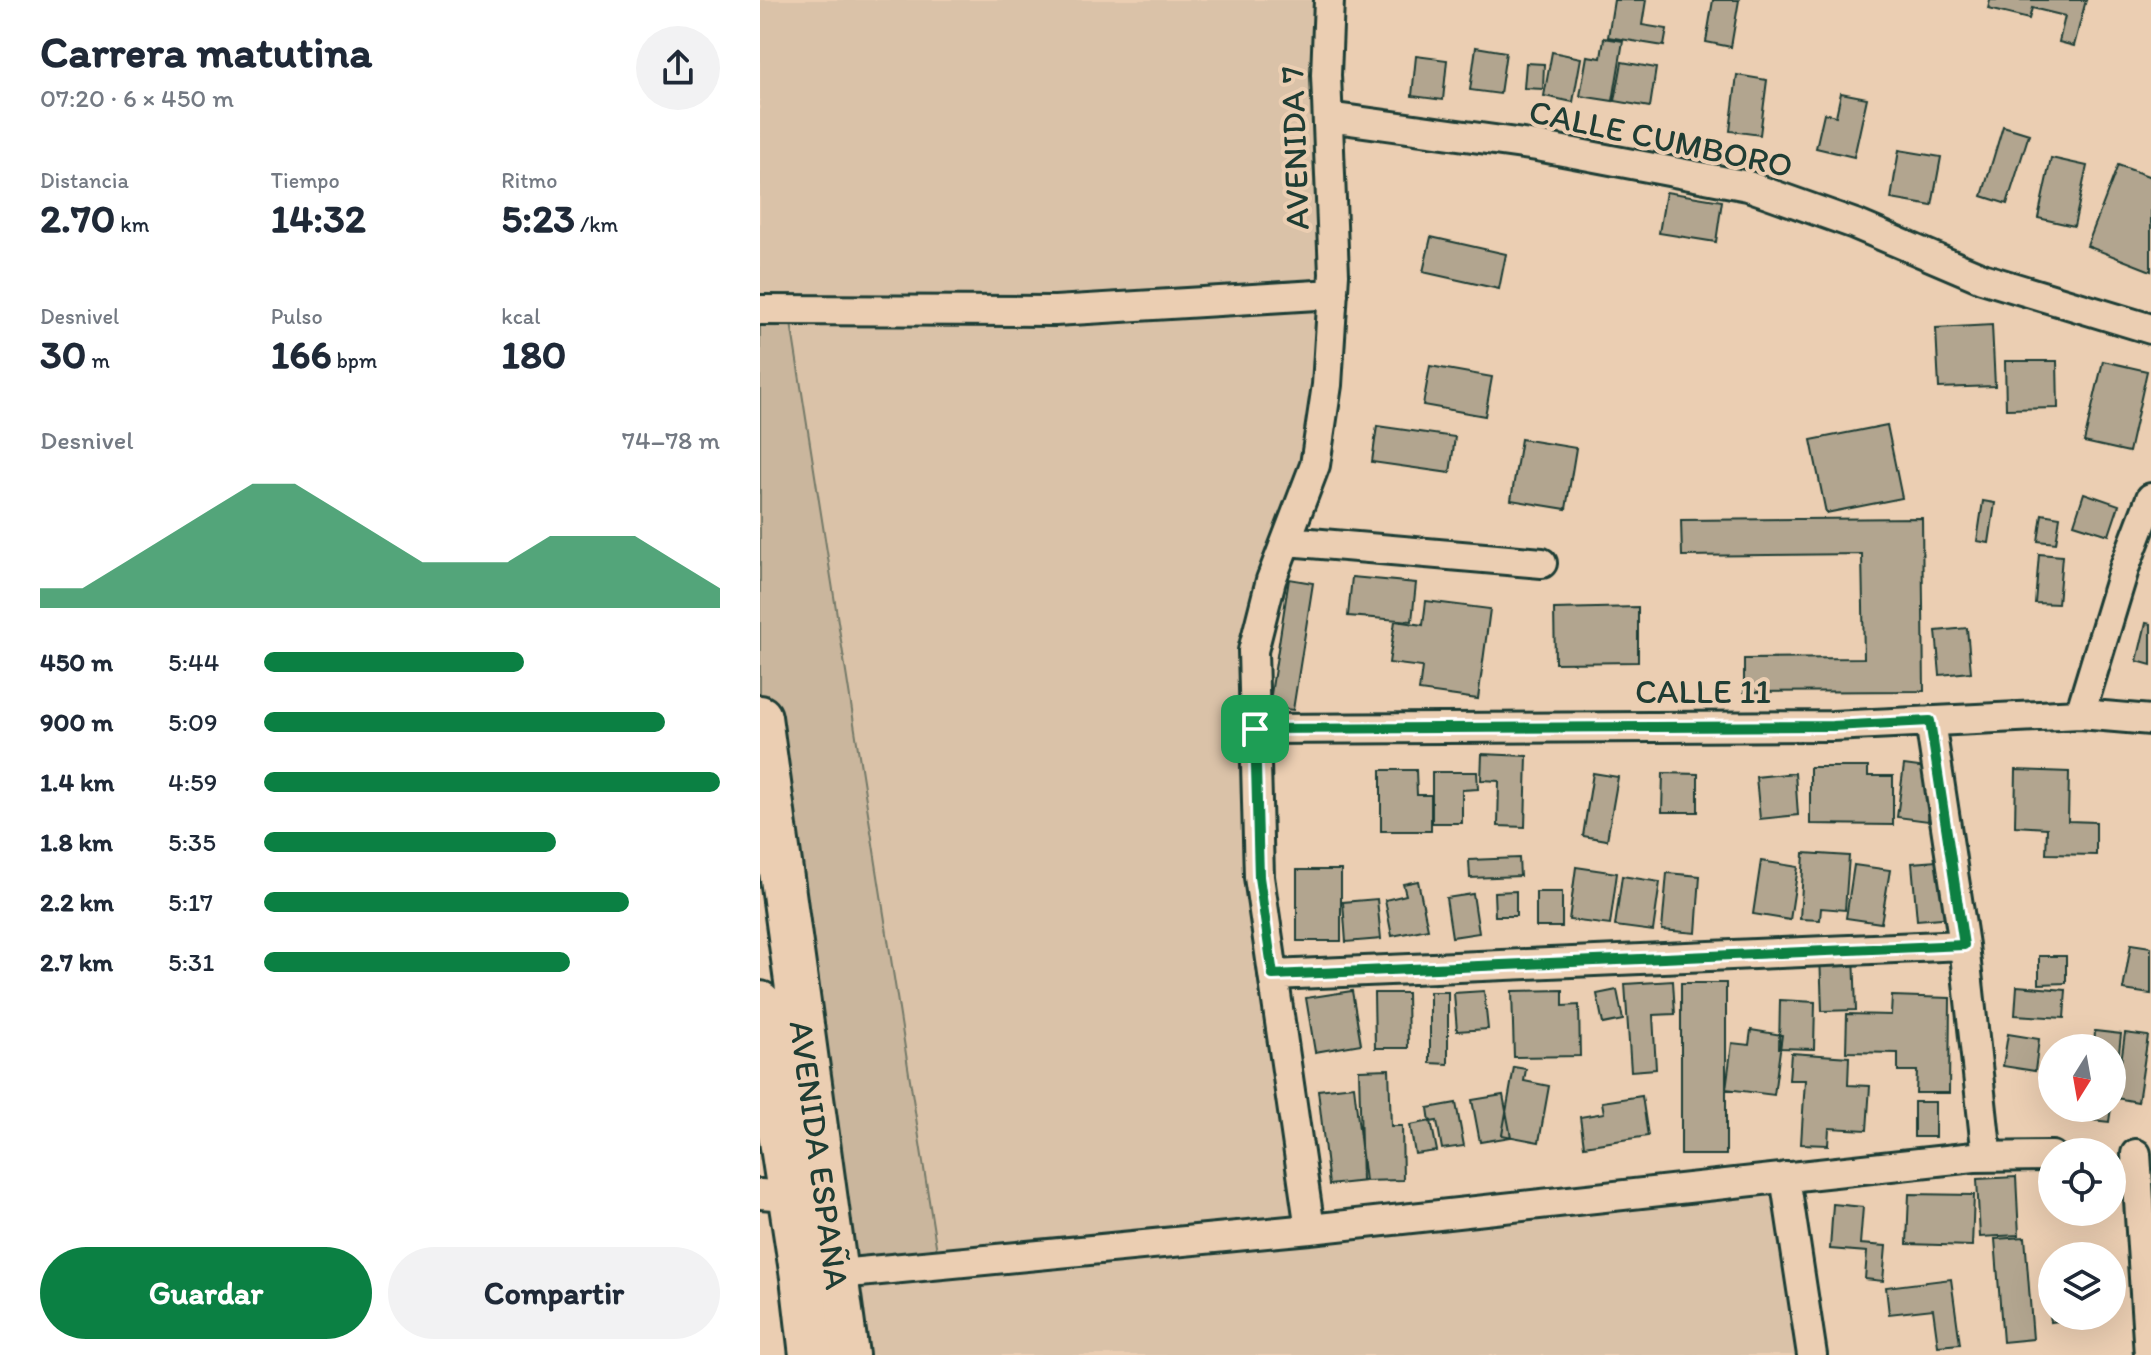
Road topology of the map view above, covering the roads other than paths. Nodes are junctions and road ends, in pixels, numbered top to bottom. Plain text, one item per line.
1 (1329, 0) edge
2 (1328, 117) junction
3 (1333, 294) junction
4 (760, 310) edge
5 (2151, 329) edge
6 (2151, 498) edge
7 (1287, 541) junction
8 (1542, 563) dead end
9 (2080, 714) junction
10 (760, 717) edge
11 (2151, 720) edge
12 (1930, 721) junction
13 (1255, 729) junction
14 (764, 781) edge
15 (1964, 945) junction
16 (1273, 975) junction
17 (760, 1003) edge
18 (2133, 1154) edge
19 (2038, 1156) edge
20 (1987, 1157) junction
21 (1785, 1177) junction
22 (775, 1195) edge
23 (1310, 1229) junction
24 (820, 1276) junction
25 (811, 1355) edge
26 (847, 1355) edge
27 (1812, 1355) edge
28 (2149, 1355) edge

1 - 2 street, AVENIDA 7
2 - 3 street, AVENIDA 7
2 - 5 street, CALLE CUMBORO
3 - 4 street
3 - 7 street, AVENIDA 7
6 - 9 street
7 - 8 street
7 - 13 street, AVENIDA 7
9 - 11 street, CALLE 11
9 - 12 street, CALLE 11
10 - 14 highway, AVENIDA ESPAÑA
12 - 13 street, CALLE 11
12 - 15 street
13 - 16 street, AVENIDA 7
14 - 24 highway, AVENIDA ESPAÑA
15 - 16 street
15 - 20 street
16 - 23 street, AVENIDA 7
17 - 22 highway, AVENIDA ESPAÑA
18 - 28 street
19 - 20 street
20 - 21 street
21 - 23 street
21 - 27 street
22 - 24 highway, AVENIDA ESPAÑA
23 - 24 street
24 - 25 highway, AVENIDA ESPAÑA
24 - 26 highway, AVENIDA ESPAÑA

